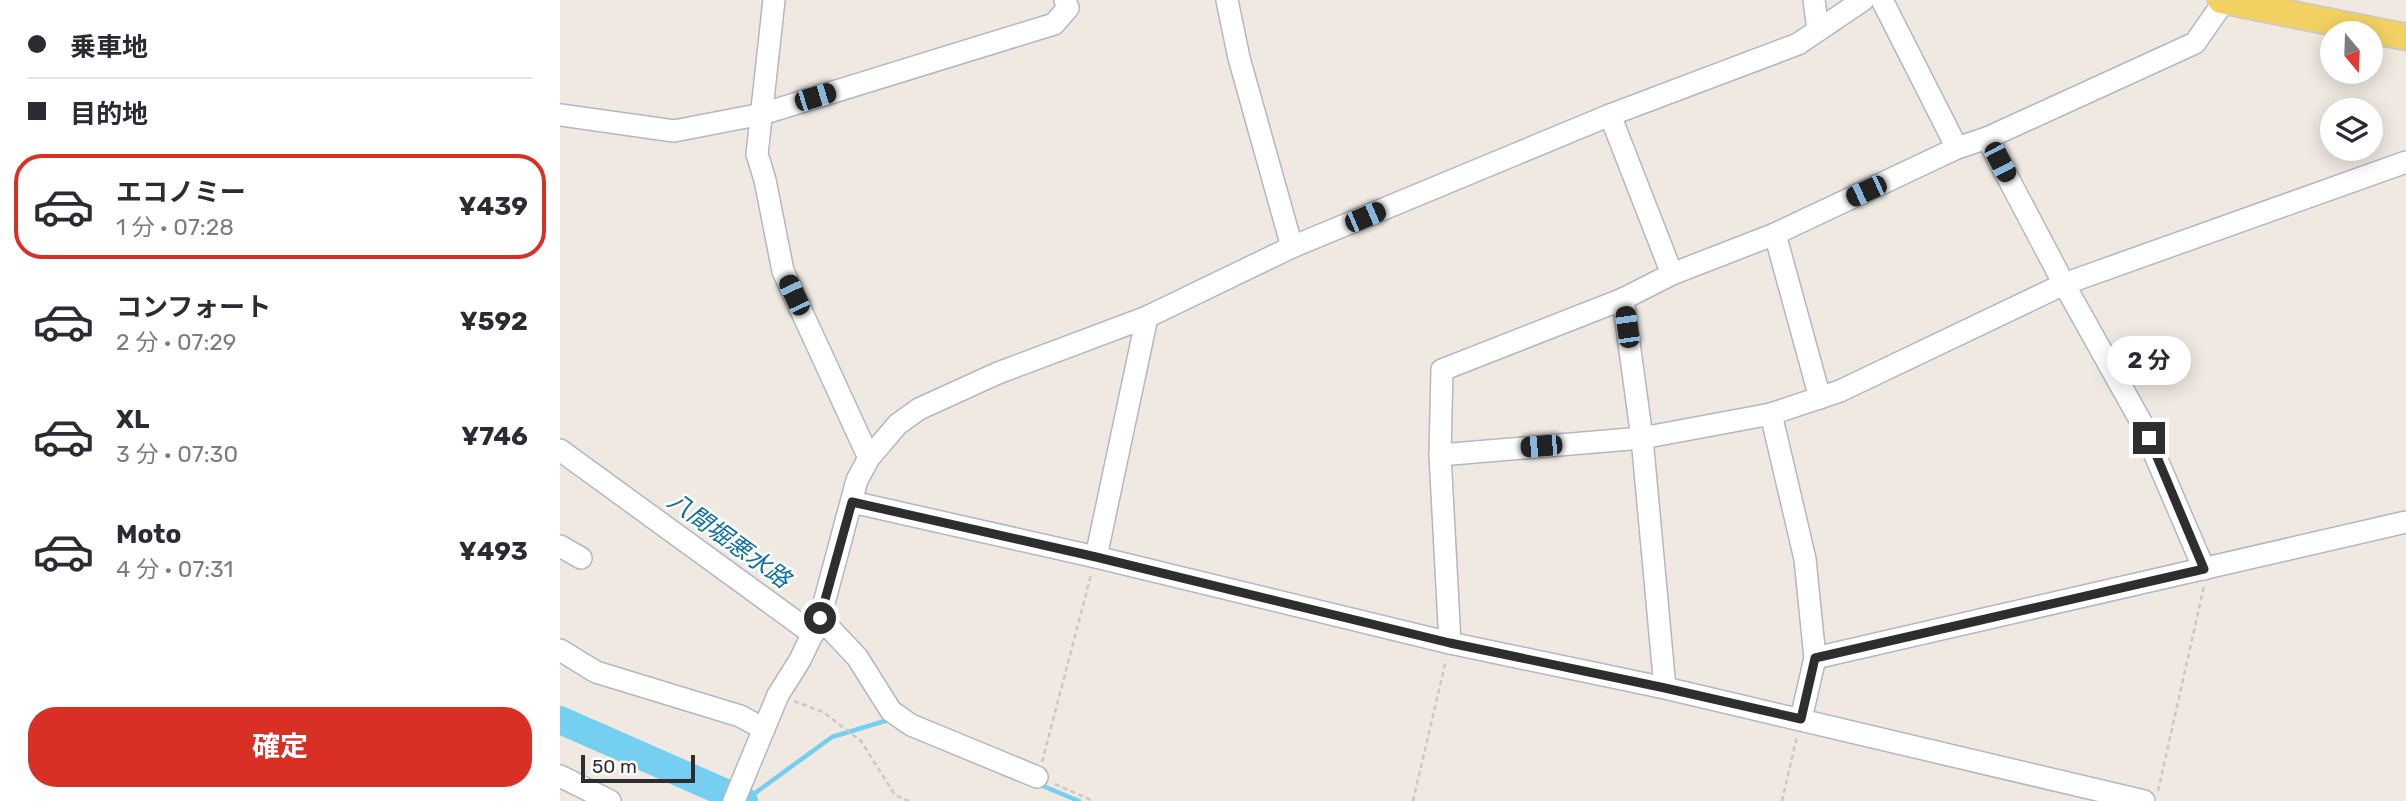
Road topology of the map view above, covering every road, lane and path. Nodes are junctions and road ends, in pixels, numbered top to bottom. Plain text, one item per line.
1 (774, 0) edge
2 (1066, 0) edge
3 (1227, 0) edge
4 (1814, 0) edge
5 (1863, 0) edge
6 (1882, 0) edge
7 (2224, 0) edge
8 (1818, 30) junction
9 (2406, 37) edge
10 (762, 114) junction
11 (560, 115) edge
12 (1610, 115) junction
13 (1987, 138) junction
14 (1957, 148) junction
15 (2406, 162) edge
16 (1775, 234) junction
17 (1292, 247) junction
18 (1672, 274) junction
19 (2064, 284) junction
20 (1623, 299) junction
21 (1147, 317) junction
22 (1820, 398) junction
23 (1771, 414) junction
24 (1642, 438) junction
25 (560, 450) edge
26 (1440, 455) junction
27 (869, 458) junction
28 (852, 502) junction
29 (2406, 522) edge
30 (560, 546) edge
31 (1096, 557) junction
32 (581, 558) dead end
33 (2204, 569) junction
34 (817, 626) junction
35 (1450, 643) junction
36 (560, 650) edge
37 (1815, 658) junction
38 (1665, 688) junction
39 (778, 695) junction
40 (1801, 719) junction
41 (761, 737) junction
42 (560, 776) edge
43 (1037, 777) junction
44 (610, 801) edge
45 (734, 801) edge
46 (909, 801) edge
47 (1093, 801) edge
48 (1413, 801) edge
49 (1782, 801) edge
50 (2144, 801) edge
51 (2156, 801) edge

1 - 10 street
2 - 10 street
3 - 17 street
4 - 8 street
5 - 8 street
6 - 14 street
7 - 9 main road
7 - 13 street
8 - 12 street
10 - 11 street
10 - 27 street
12 - 17 street
12 - 18 street
13 - 14 street
13 - 19 street
14 - 16 street
15 - 19 street
16 - 18 street
16 - 22 street
17 - 21 street
18 - 20 street
19 - 22 street
19 - 33 street
20 - 24 street
20 - 26 street
21 - 27 street
21 - 31 street
22 - 23 street
23 - 24 street
23 - 37 street
24 - 26 street
24 - 38 street
25 - 34 street
26 - 35 street
27 - 28 street
28 - 31 street
28 - 34 street
29 - 33 street
30 - 32 street
31 - 35 street
31 - 43 path
33 - 37 street
33 - 51 path
34 - 39 street
34 - 43 street
35 - 38 street
35 - 48 path
36 - 41 street
37 - 40 street
38 - 40 street
39 - 41 street
39 - 46 path
40 - 49 path
40 - 50 street
41 - 45 street
42 - 44 street
43 - 47 path

